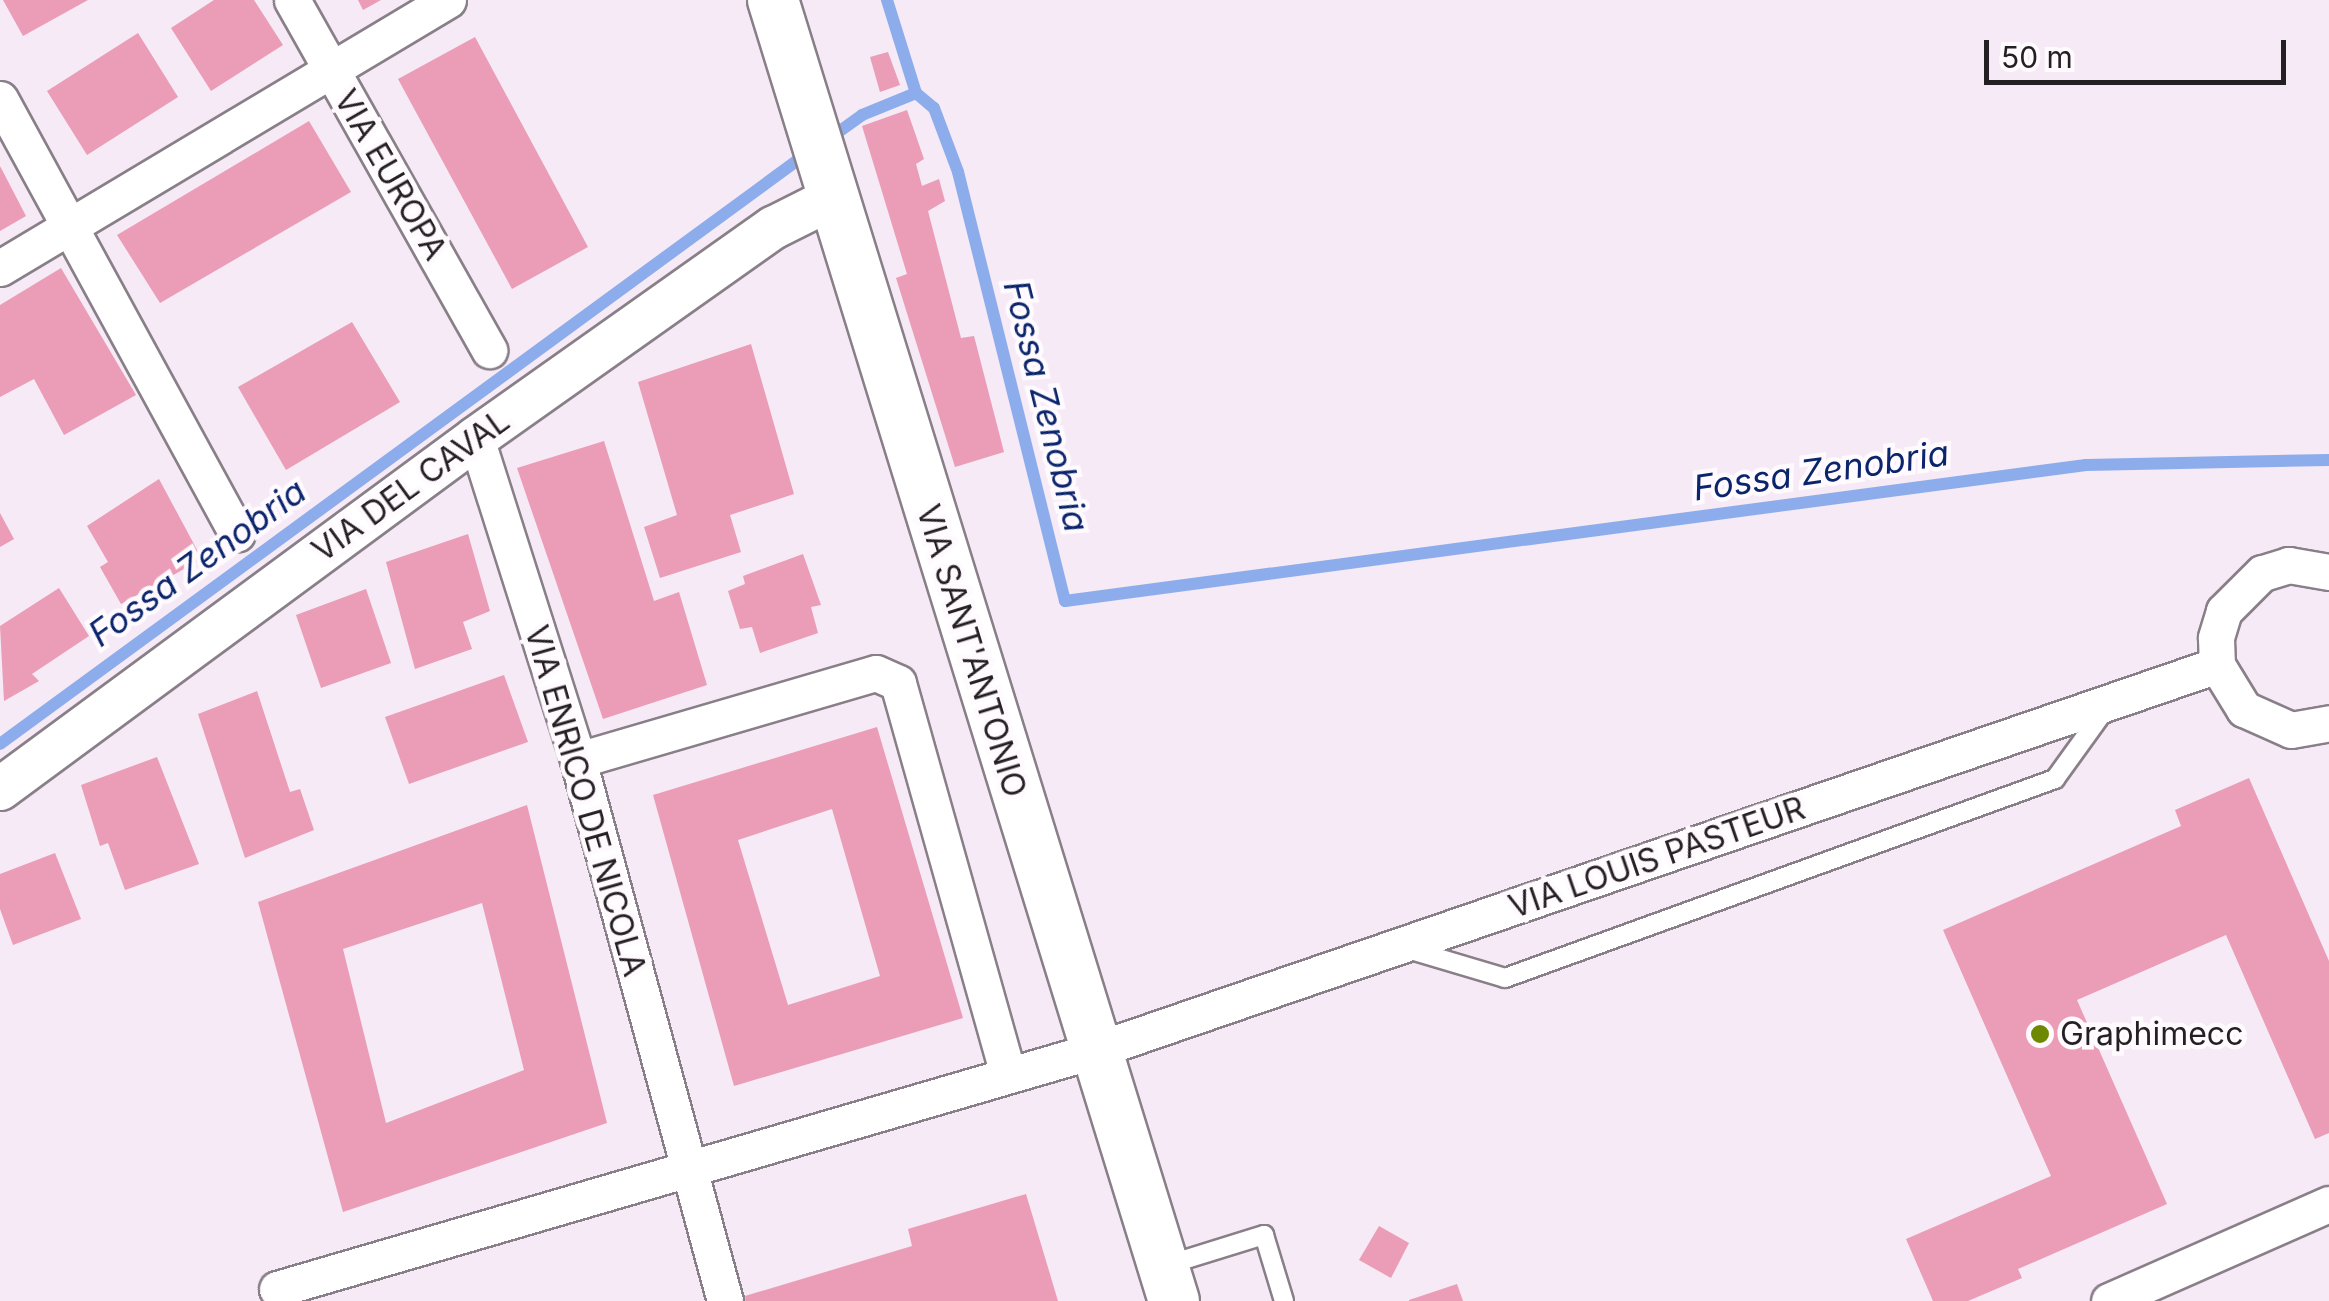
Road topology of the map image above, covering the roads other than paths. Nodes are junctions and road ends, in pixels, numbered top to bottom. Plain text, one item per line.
1 (292, 0) edge
2 (448, 0) edge
3 (773, 0) edge
4 (329, 69) junction
5 (0, 98) edge
6 (831, 199) junction
7 (70, 226) junction
8 (0, 268) edge
9 (489, 350) dead end
10 (476, 438) junction
11 (236, 534) dead end
12 (2329, 572) edge
13 (2217, 665) junction
14 (2110, 702) junction
15 (2329, 723) edge
16 (578, 760) junction
17 (0, 789) edge
18 (1398, 946) junction
19 (1096, 1050) junction
20 (1008, 1075) junction
21 (686, 1167) junction
22 (2329, 1204) edge
23 (1169, 1284) edge
24 (277, 1289) dead end
25 (725, 1301) edge
26 (1284, 1301) edge
27 (2109, 1301) edge

1 - 4 street, VIA EUROPA
2 - 4 street
3 - 6 main road, VIA SANT'ANTONIO
4 - 7 street
4 - 9 street, VIA EUROPA
5 - 7 street
6 - 10 street, VIA DEL CAVAL
6 - 19 main road, VIA SANT'ANTONIO
7 - 8 street
7 - 11 street
10 - 16 street, VIA ENRICO DE NICOLA
10 - 17 street, VIA DEL CAVAL
12 - 13 street
13 - 14 street, VIA LOUIS PASTEUR
13 - 15 street
14 - 18 street, VIA LOUIS PASTEUR
14 - 18 lane
16 - 20 street
16 - 21 street, VIA ENRICO DE NICOLA
18 - 19 street, VIA LOUIS PASTEUR
19 - 20 street, VIA LOUIS PASTEUR
19 - 23 main road, VIA SANT'ANTONIO
20 - 21 street, VIA LOUIS PASTEUR
21 - 24 street, VIA LOUIS PASTEUR
21 - 25 street, VIA ENRICO DE NICOLA
22 - 27 street
23 - 26 lane

